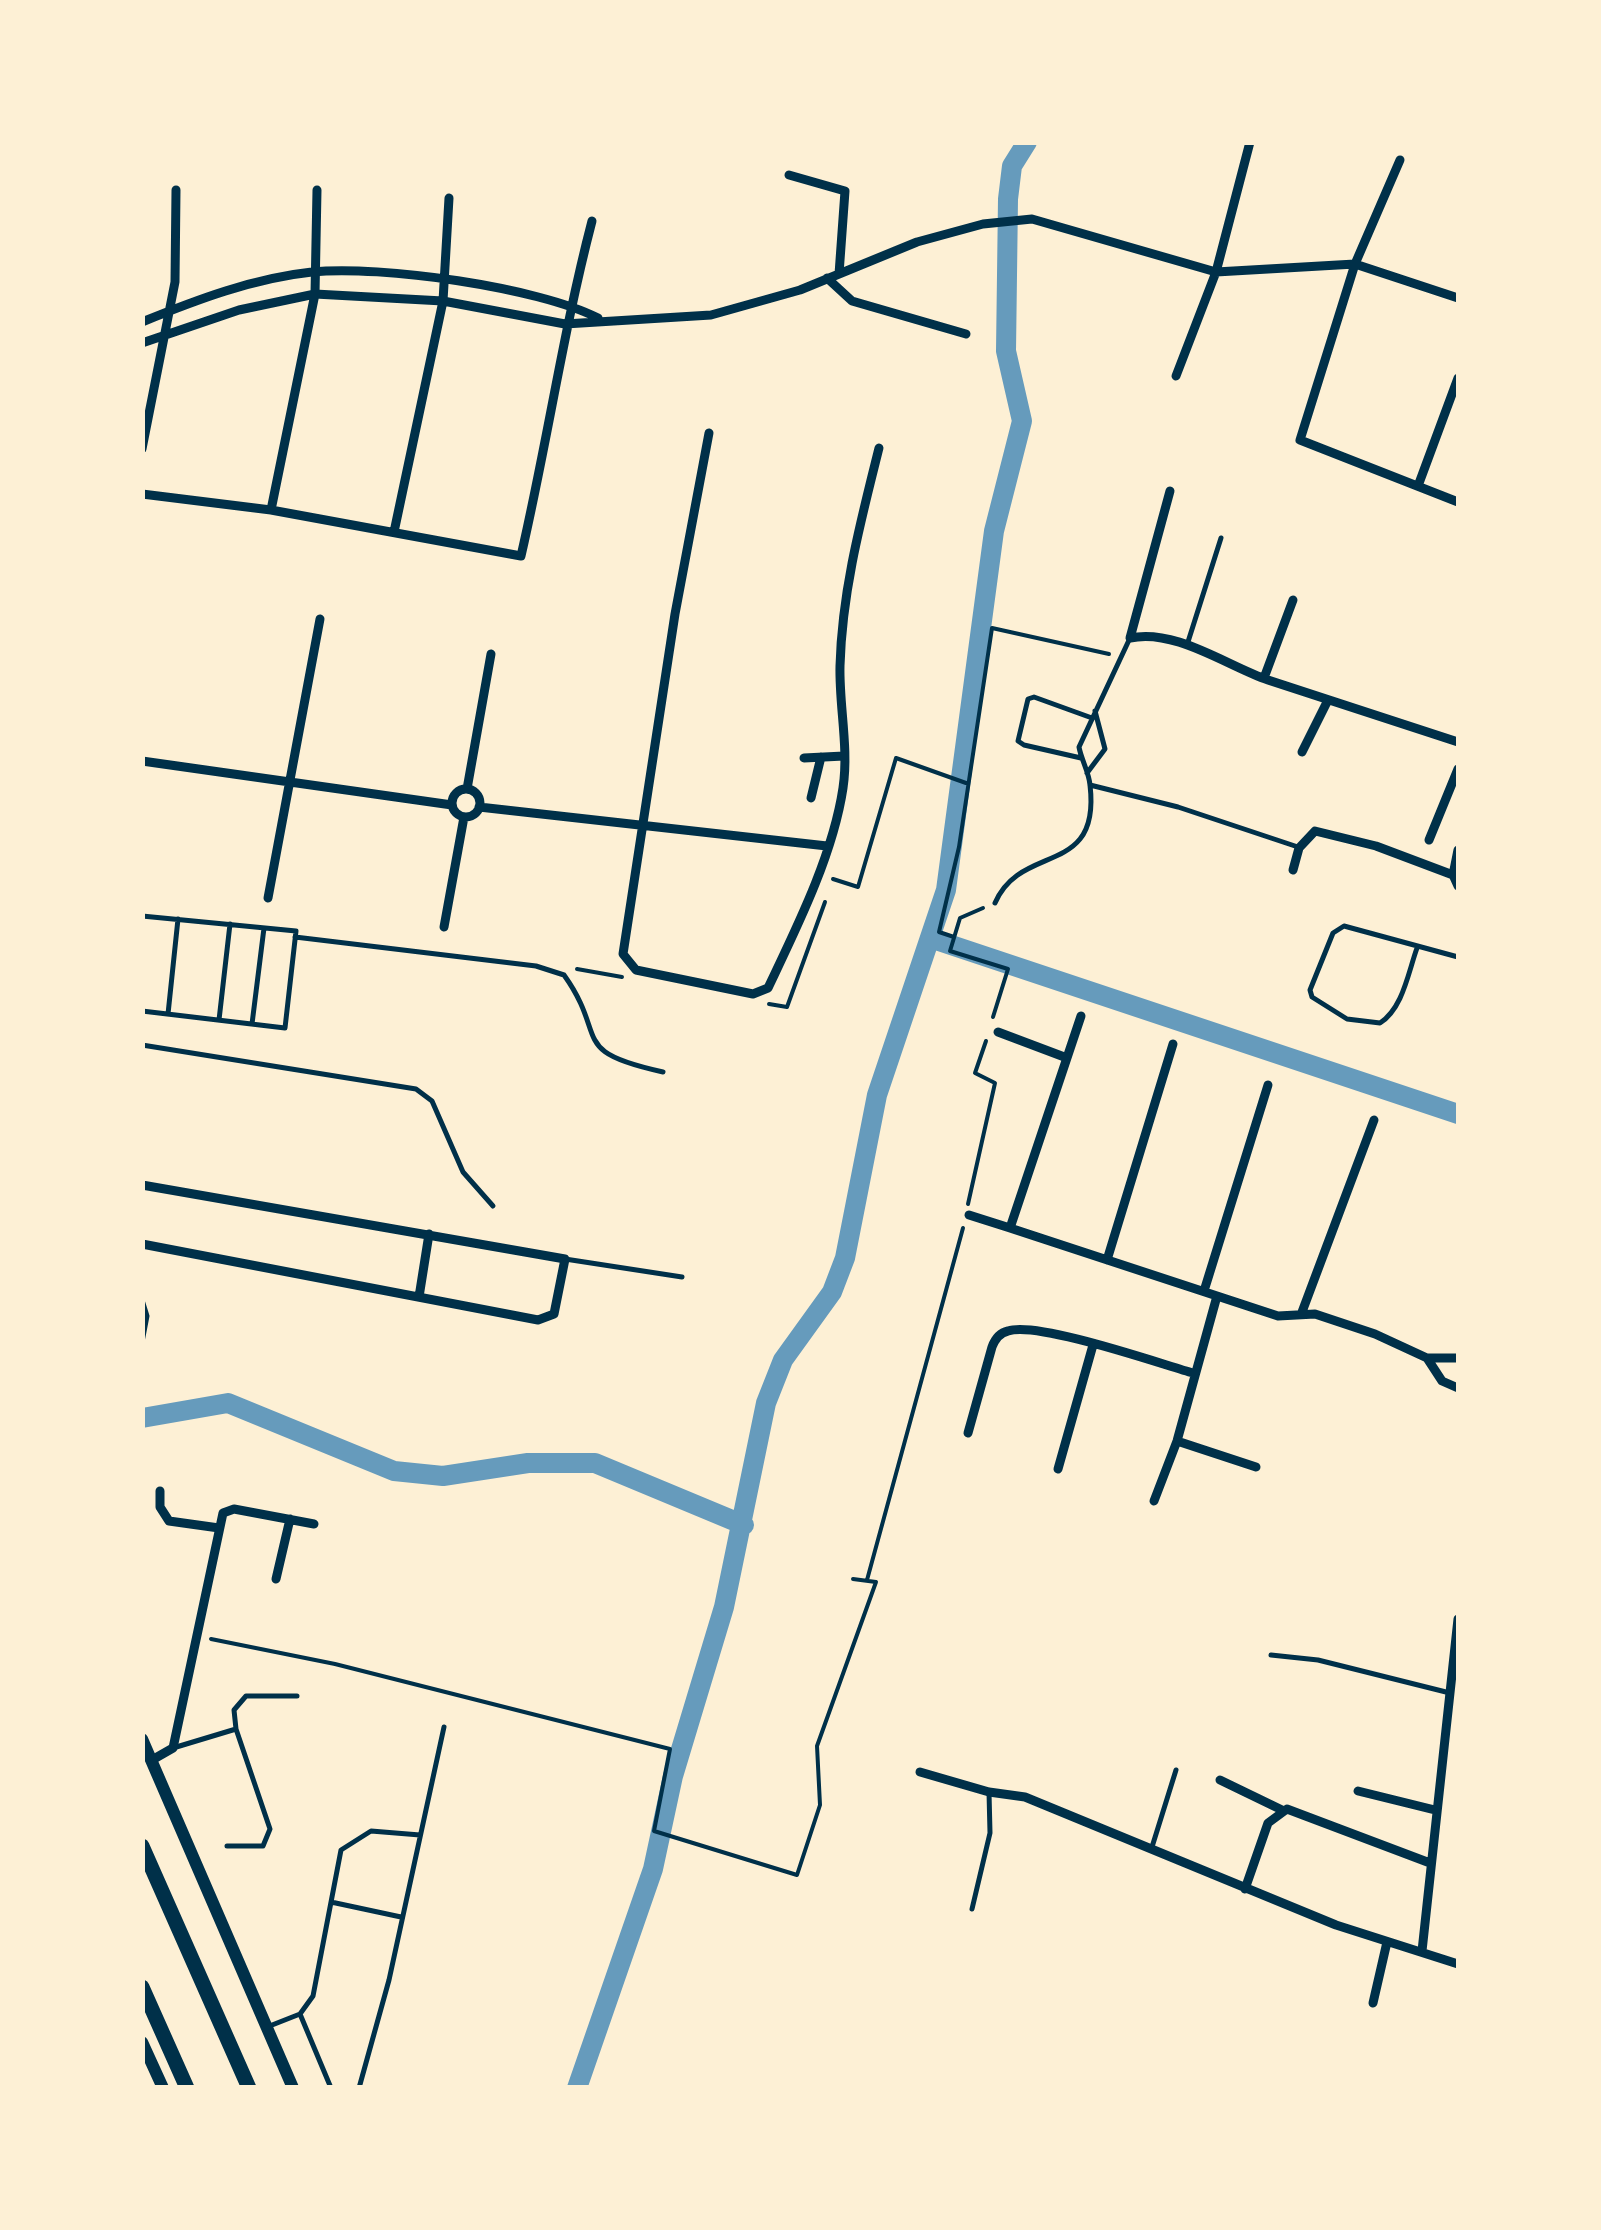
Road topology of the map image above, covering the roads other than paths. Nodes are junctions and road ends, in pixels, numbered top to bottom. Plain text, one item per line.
1 (1250, 142) edge
2 (1400, 160) dead end
3 (789, 175) dead end
4 (176, 190) dead end
5 (317, 190) dead end
6 (450, 198) dead end
7 (592, 221) dead end
8 (1355, 264) junction
9 (313, 272) junction
10 (1216, 272) junction
11 (839, 274) junction
12 (828, 278) junction
13 (446, 279) junction
14 (315, 294) junction
15 (1458, 298) edge
16 (443, 301) junction
17 (570, 304) junction
18 (170, 311) junction
19 (601, 319) junction
20 (142, 322) edge
21 (565, 324) junction
22 (168, 333) junction
23 (966, 334) dead end
24 (142, 343) edge
25 (1176, 376) dead end
26 (1458, 378) edge
27 (709, 433) dead end
28 (879, 448) dead end
29 (142, 449) edge
30 (1418, 486) junction
31 (1170, 492) dead end
32 (142, 494) edge
33 (1458, 502) edge
34 (271, 510) junction
35 (394, 532) junction
36 (1221, 538) dead end
37 (1294, 600) dead end
38 (320, 619) dead end
39 (1130, 638) junction
40 (1187, 646) junction
41 (492, 654) dead end
42 (1264, 678) junction
43 (1328, 700) junction
44 (1093, 715) junction
45 (1458, 742) edge
46 (1302, 752) dead end
47 (844, 756) junction
48 (821, 757) junction
49 (804, 758) dead end
50 (1081, 758) junction
51 (142, 761) edge
52 (1458, 769) edge
53 (1086, 772) junction
54 (290, 783) junction
55 (1090, 786) junction
56 (467, 789) junction
57 (811, 798) dead end
58 (452, 805) junction
59 (479, 807) junction
60 (464, 817) junction
61 (642, 824) junction
62 (1429, 840) dead end
63 (827, 846) junction
64 (1299, 848) junction
65 (1458, 850) edge
66 (1293, 870) dead end
67 (1453, 875) junction
68 (1458, 886) edge
69 (268, 898) dead end
70 (994, 903) road end
71 (142, 916) edge
72 (178, 919) junction
73 (230, 924) junction
74 (444, 927) dead end
75 (264, 928) junction
76 (296, 937) junction
77 (1417, 948) junction
78 (1458, 957) edge
79 (142, 1011) edge
80 (168, 1014) junction
81 (1082, 1016) dead end
82 (219, 1020) junction
83 (252, 1024) junction
84 (998, 1032) dead end
85 (1173, 1044) dead end
86 (142, 1045) edge
87 (1067, 1058) junction
88 (663, 1072) dead end
89 (1268, 1085) dead end
90 (1374, 1120) dead end
91 (142, 1185) edge
92 (494, 1206) dead end
93 (968, 1216) dead end
94 (1010, 1228) junction
95 (429, 1234) junction
96 (142, 1244) edge
97 (565, 1259) junction
98 (1107, 1260) junction
99 (682, 1277) dead end
100 (1204, 1292) junction
101 (1217, 1296) junction
102 (419, 1297) junction
103 (142, 1300) edge
104 (1302, 1312) junction
105 (142, 1342) edge
106 (1093, 1345) junction
107 (1428, 1358) junction
108 (1458, 1358) edge
109 (1193, 1374) junction
110 (1458, 1388) edge
111 (968, 1433) dead end
112 (1177, 1441) junction
113 (1256, 1467) dead end
114 (1058, 1469) dead end
115 (160, 1491) dead end
116 (1154, 1502) dead end
117 (290, 1520) junction
118 (314, 1524) dead end
119 (219, 1528) junction
120 (276, 1578) dead end
121 (1458, 1620) edge
122 (1271, 1655) dead end
123 (1453, 1688) edge
124 (297, 1696) dead end
125 (444, 1727) dead end
126 (236, 1728) junction
127 (142, 1739) edge
128 (173, 1748) junction
129 (152, 1760) junction
130 (1176, 1770) dead end
131 (920, 1772) dead end
132 (1220, 1780) dead end
133 (1358, 1791) dead end
134 (988, 1792) junction
135 (1282, 1810) junction
136 (1436, 1810) junction
137 (420, 1835) junction
138 (142, 1846) edge
139 (227, 1846) dead end
140 (1151, 1850) junction
141 (1430, 1863) junction
142 (1245, 1888) junction
143 (331, 1902) junction
144 (972, 1909) dead end
145 (402, 1918) junction
146 (1387, 1942) junction
147 (1422, 1952) junction
148 (1458, 1964) edge
149 (142, 1988) edge
150 (1373, 2002) dead end
151 (300, 2014) junction
152 (266, 2027) junction
153 (142, 2042) edge
154 (163, 2088) edge
155 (187, 2088) edge
156 (249, 2088) edge
157 (293, 2088) edge
158 (330, 2088) edge
159 (359, 2088) edge

1 - 10 street
2 - 8 street
3 - 11 street
4 - 18 street
5 - 9 street
6 - 13 street
7 - 17 street
8 - 10 street
8 - 15 street
8 - 30 street
9 - 13 street
9 - 14 street
9 - 18 street
10 - 11 street
10 - 25 street
11 - 12 street
12 - 19 street
12 - 23 street
13 - 16 street
13 - 17 street
14 - 16 street
14 - 22 street
14 - 34 street
16 - 21 street
16 - 35 street
17 - 19 street
17 - 21 street
18 - 20 street
18 - 22 street
19 - 21 street
21 - 35 street
22 - 24 street
22 - 29 street
26 - 30 street
27 - 61 street
28 - 47 street
30 - 33 street
31 - 39 street
32 - 34 street
34 - 35 street
36 - 40 lane
37 - 42 street
38 - 54 street
39 - 40 street
39 - 44 lane
40 - 42 street
41 - 56 street
42 - 43 street
43 - 45 street
43 - 46 street
44 - 50 lane
44 - 50 lane
44 - 53 lane
47 - 48 street
47 - 63 street
48 - 49 street
48 - 57 street
50 - 53 lane
51 - 54 street
52 - 62 street
53 - 55 lane
54 - 58 street
54 - 69 street
55 - 64 lane
55 - 70 lane
56 - 58 street
56 - 59 street
58 - 60 street
59 - 60 street
59 - 61 street
60 - 74 street
61 - 63 street
61 - 63 street
64 - 66 street
64 - 67 street
65 - 67 street
67 - 68 street
71 - 72 lane
72 - 73 lane
72 - 80 lane
73 - 75 lane
73 - 82 lane
75 - 76 lane
75 - 83 lane
76 - 83 lane
76 - 88 lane
77 - 77 lane
77 - 78 lane
79 - 80 lane
80 - 82 lane
81 - 87 street
82 - 83 lane
84 - 87 street
85 - 98 street
86 - 92 lane
87 - 94 street
89 - 100 street
90 - 104 street
91 - 95 street
93 - 94 street
94 - 98 street
95 - 97 street
95 - 102 street
96 - 102 street
97 - 99 lane
97 - 102 street
98 - 100 street
100 - 101 street
101 - 104 street
101 - 109 street
103 - 105 lane
104 - 107 street
106 - 109 street
106 - 111 street
106 - 114 street
107 - 108 street
107 - 110 street
109 - 112 street
112 - 113 street
112 - 116 street
115 - 119 street
117 - 118 street
117 - 119 street
117 - 120 street
119 - 128 street
121 - 123 street
122 - 123 lane
123 - 136 street
124 - 126 lane
125 - 137 lane
126 - 128 lane
126 - 139 lane
127 - 129 main road
128 - 129 street
129 - 152 main road
130 - 140 lane
131 - 134 street
132 - 135 street
133 - 136 street
134 - 140 street
134 - 144 lane
135 - 141 street
135 - 142 street
136 - 141 street
137 - 143 lane
137 - 145 lane
138 - 156 main road
140 - 142 street
141 - 147 street
142 - 146 street
143 - 145 lane
143 - 151 lane
145 - 159 lane
146 - 147 street
146 - 150 street
147 - 148 street
149 - 155 main road
151 - 152 lane
151 - 158 lane
152 - 157 main road
153 - 154 main road

